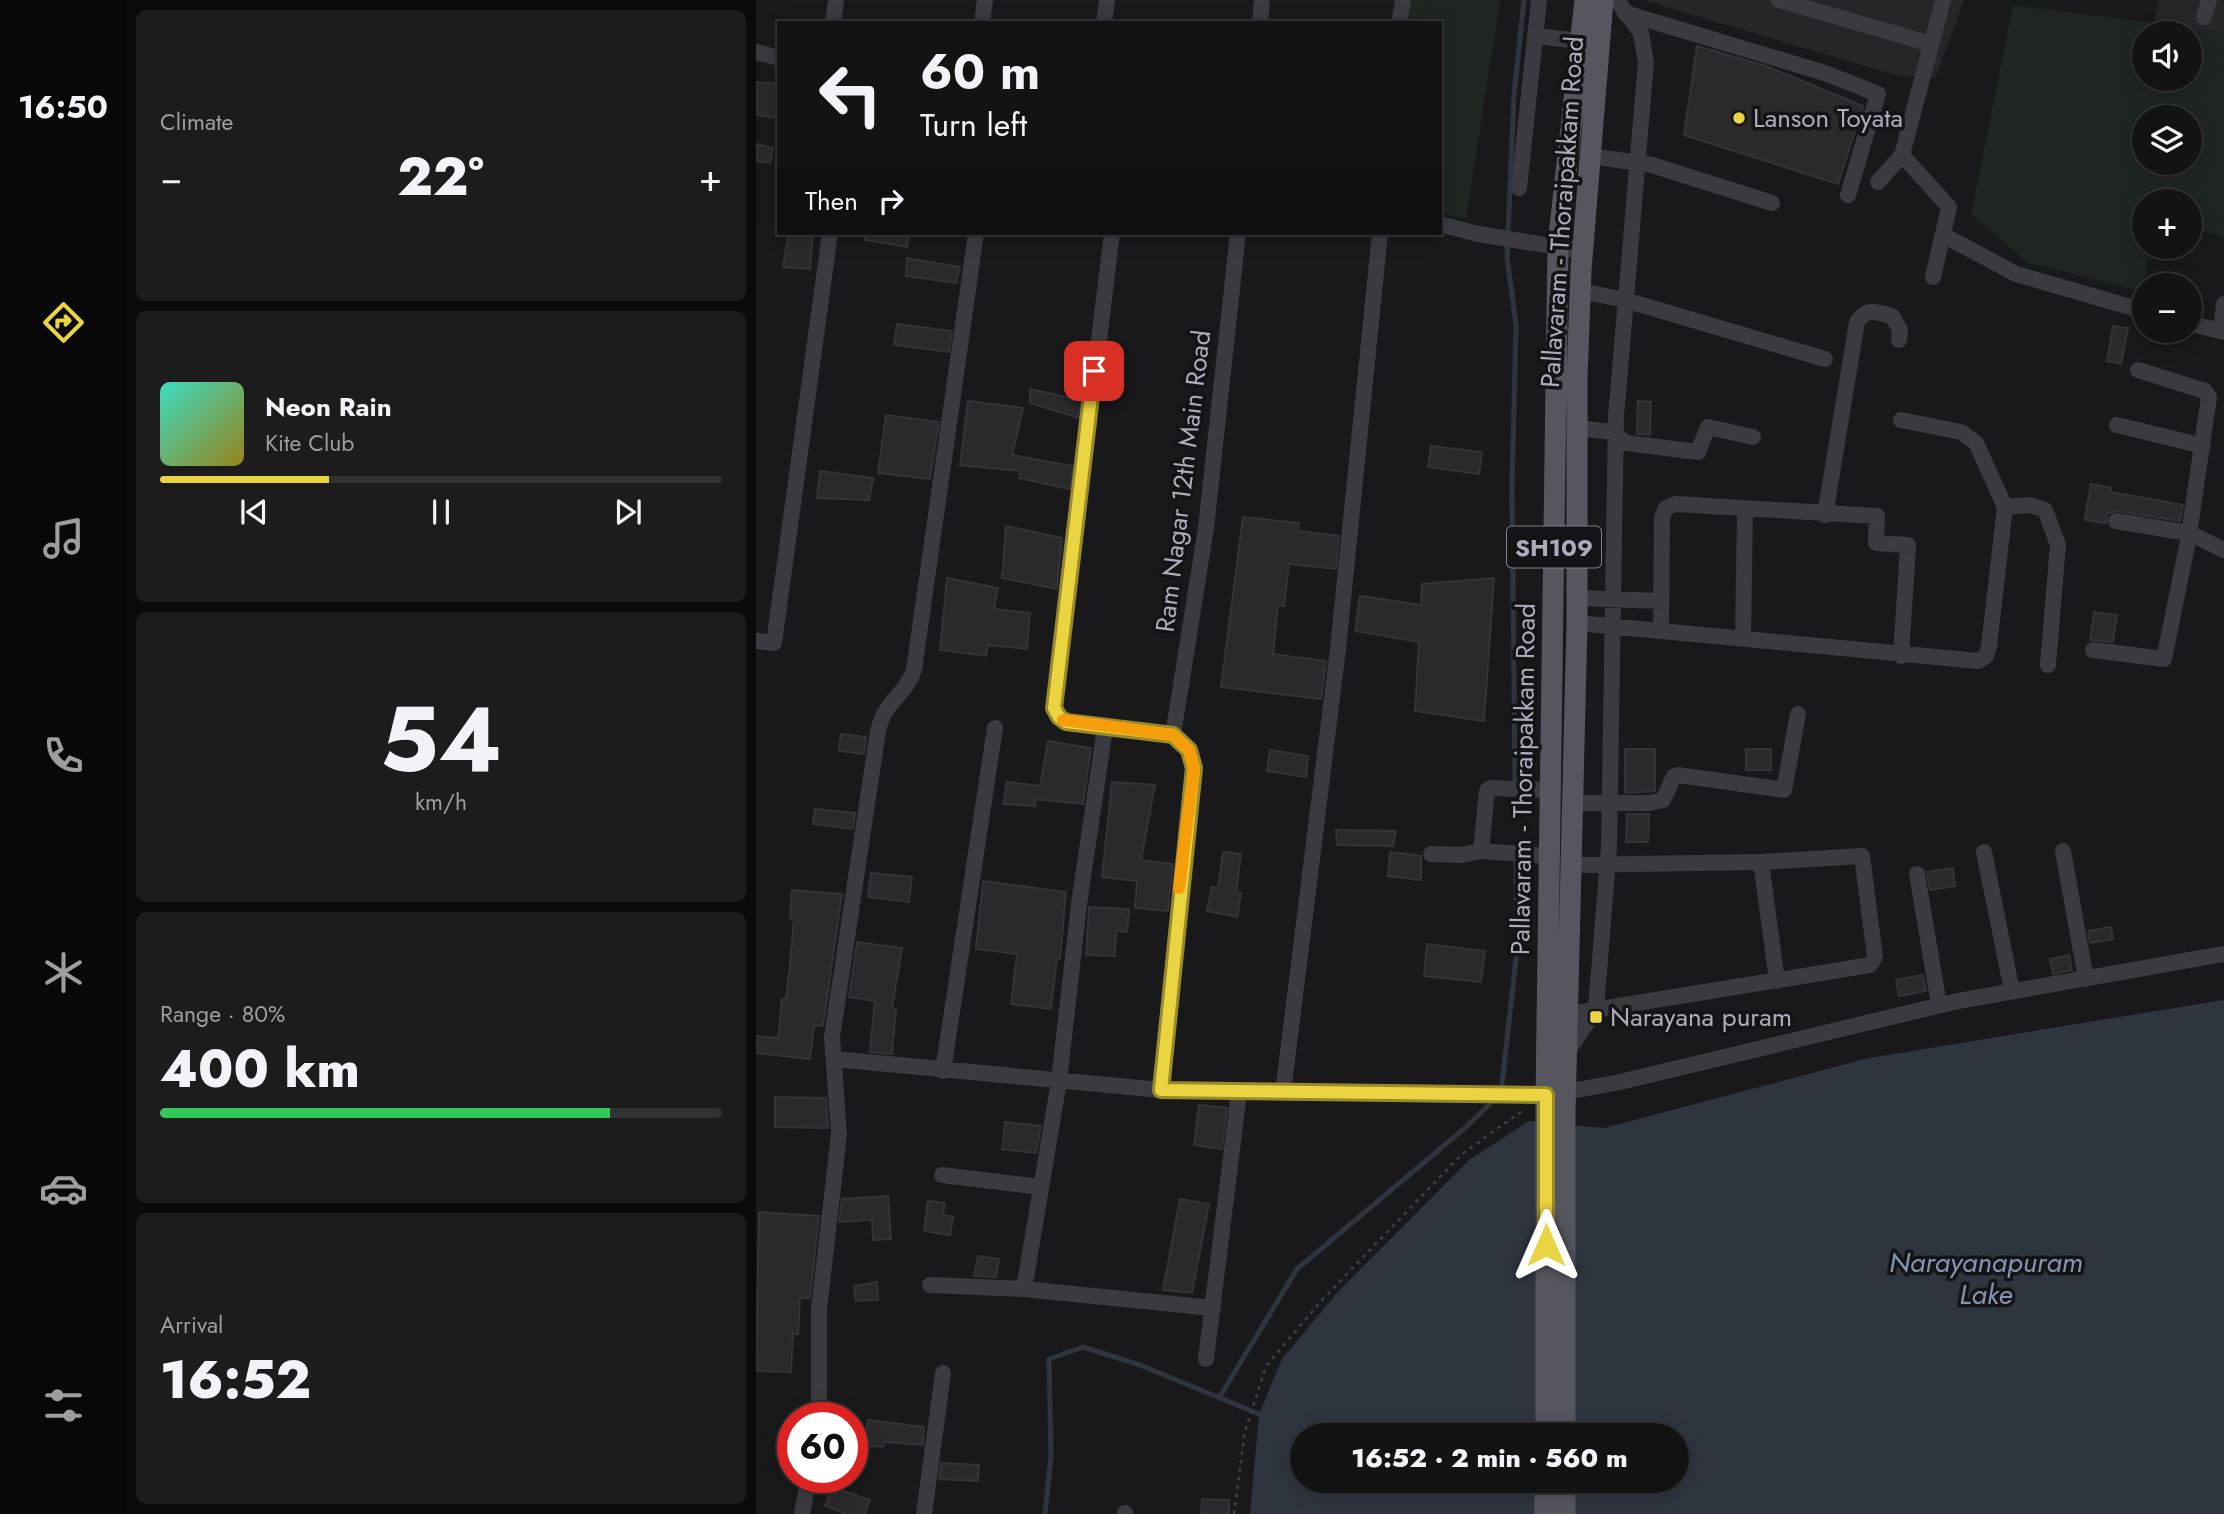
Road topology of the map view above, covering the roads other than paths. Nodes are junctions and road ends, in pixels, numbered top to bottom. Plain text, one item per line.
1 (836, 0) edge
2 (985, 0) edge
3 (1107, 0) edge
4 (1262, 0) edge
5 (1403, 0) edge
6 (1539, 0) edge
7 (1779, 0) edge
8 (1943, 0) edge
9 (2209, 0) edge
10 (1607, 4) edge
11 (2204, 17) dead end
12 (833, 21) edge
13 (982, 21) edge
14 (1104, 21) edge
15 (1260, 21) edge
16 (1399, 21) edge
17 (1535, 36) junction
18 (1580, 41) junction
19 (1931, 44) junction
20 (756, 52) edge
21 (777, 57) edge
22 (1902, 155) junction
23 (1590, 156) junction
24 (1636, 162) junction
25 (1878, 182) dead end
26 (1519, 188) dead end
27 (1848, 195) dead end
28 (1772, 203) dead end
29 (1442, 225) edge
30 (830, 235) edge
31 (976, 235) edge
32 (1112, 235) edge
33 (1238, 235) edge
34 (1380, 235) edge
35 (1943, 235) junction
36 (1558, 246) junction
37 (1582, 251) junction
38 (1933, 277) dead end
39 (1581, 290) junction
40 (1625, 300) junction
41 (2224, 304) edge
42 (2132, 308) edge
43 (2202, 327) edge
44 (2222, 332) edge
45 (1899, 340) dead end
46 (1825, 359) dead end
47 (2138, 370) dead end
48 (1901, 420) dead end
49 (2117, 425) dead end
50 (1578, 428) junction
51 (1617, 436) junction
52 (1754, 437) dead end
53 (2203, 446) junction
54 (2005, 507) junction
55 (1745, 510) junction
56 (1825, 515) junction
57 (2116, 521) dead end
58 (2189, 533) junction
59 (2224, 550) edge
60 (1577, 598) junction
61 (1612, 600) junction
62 (1661, 601) junction
63 (1577, 623) junction
64 (1611, 626) junction
65 (1661, 629) junction
66 (1744, 638) junction
67 (756, 641) edge
68 (2093, 650) dead end
69 (1901, 656) junction
70 (2048, 665) dead end
71 (1798, 714) dead end
72 (995, 728) dead end
73 (1105, 728) junction
74 (1173, 735) junction
75 (1551, 790) junction
76 (1573, 803) junction
77 (1609, 803) junction
78 (1481, 851) junction
79 (2063, 851) dead end
80 (1984, 852) dead end
81 (1431, 854) dead end
82 (1549, 856) junction
83 (1762, 862) junction
84 (1572, 865) junction
85 (1606, 865) junction
86 (1917, 874) dead end
87 (2224, 954) edge
88 (2086, 979) junction
89 (1777, 982) junction
90 (2012, 991) junction
91 (1939, 1005) junction
92 (1596, 1010) junction
93 (1570, 1014) junction
94 (1568, 1051) junction
95 (835, 1059) junction
96 (943, 1071) junction
97 (1059, 1081) junction
98 (1161, 1090) junction
99 (1239, 1093) junction
100 (1283, 1093) junction
101 (1556, 1094) junction
102 (942, 1175) dead end
103 (1041, 1187) junction
104 (930, 1285) dead end
105 (1024, 1289) junction
106 (1213, 1308) junction
107 (1206, 1359) dead end
108 (943, 1373) dead end
109 (819, 1402) edge
110 (1546, 1423) edge
111 (1565, 1423) edge
112 (806, 1493) edge
113 (1545, 1493) edge
114 (1565, 1493) edge
115 (802, 1514) edge
116 (924, 1514) edge
117 (1545, 1514) edge
118 (1566, 1514) edge

1 - 12 street
2 - 13 street
3 - 14 street
4 - 15 street
5 - 16 street
6 - 17 street
7 - 19 street
8 - 19 street
9 - 11 street
10 - 18 main road, Pallavaram - Thoraipakkam Road / SH109
10 - 23 main road, Pallavaram - Thoraipakkam Road / SH109
10 - 24 street
10 - 27 street
17 - 18 street
17 - 26 street
18 - 36 main road, Pallavaram - Thoraipakkam Road / SH109
19 - 22 street
20 - 21 street
22 - 25 street
22 - 35 street
23 - 24 street
23 - 37 main road, Pallavaram - Thoraipakkam Road / SH109
24 - 28 street
24 - 40 street
29 - 36 street
30 - 67 street
31 - 95 street
32 - 73 street
33 - 74 street, Ram Nagar 12th Main Road
34 - 100 street
35 - 38 street
35 - 42 street
36 - 37 street
36 - 75 main road, Pallavaram - Thoraipakkam Road / SH109
37 - 39 main road, Pallavaram - Thoraipakkam Road / SH109
39 - 40 street
39 - 50 main road, Pallavaram - Thoraipakkam Road / SH109
40 - 46 street
40 - 51 street
41 - 44 street
43 - 44 street
45 - 56 street
47 - 53 street
48 - 54 street
49 - 53 street
50 - 51 street
50 - 60 main road, Pallavaram - Thoraipakkam Road / SH109
51 - 52 street
51 - 61 street
53 - 58 street
54 - 69 street
54 - 70 street
55 - 56 street
55 - 62 street
55 - 66 street
56 - 69 street
57 - 58 street
58 - 59 street
58 - 68 street
60 - 61 street
60 - 63 main road, Pallavaram - Thoraipakkam Road / SH109
61 - 62 street
61 - 64 street
62 - 65 street
63 - 64 street
63 - 76 main road, Pallavaram - Thoraipakkam Road / SH109
64 - 65 street
64 - 77 street
65 - 66 street
66 - 69 street
71 - 77 street
72 - 96 street
73 - 74 street
73 - 97 street
74 - 98 street
75 - 78 street
75 - 82 main road, Pallavaram - Thoraipakkam Road / SH109
76 - 77 street
76 - 84 main road, Pallavaram - Thoraipakkam Road / SH109
77 - 85 street
78 - 81 street
78 - 82 street
79 - 88 street
80 - 90 street
82 - 101 main road, Pallavaram - Thoraipakkam Road / SH109
83 - 85 street
83 - 89 street
83 - 89 street
84 - 85 street
84 - 93 main road, Pallavaram - Thoraipakkam Road / SH109
85 - 92 street
86 - 91 street
87 - 88 street
88 - 90 street
89 - 92 street
90 - 91 street
91 - 101 street
92 - 93 street
92 - 94 street
93 - 94 main road, Pallavaram - Thoraipakkam Road / SH109
94 - 101 main road, Pallavaram - Thoraipakkam Road / SH109
95 - 96 street
95 - 109 street
96 - 97 street
97 - 98 street
97 - 103 street
98 - 99 street
99 - 100 street
99 - 106 street
100 - 101 street
101 - 110 main road, Pallavaram - Thoraipakkam Road / SH109
101 - 111 main road, Pallavaram - Thoraipakkam Road / SH109
102 - 103 street
103 - 105 street
104 - 105 street
105 - 106 street
106 - 107 street
108 - 116 street
112 - 115 street
113 - 117 main road
114 - 118 main road

